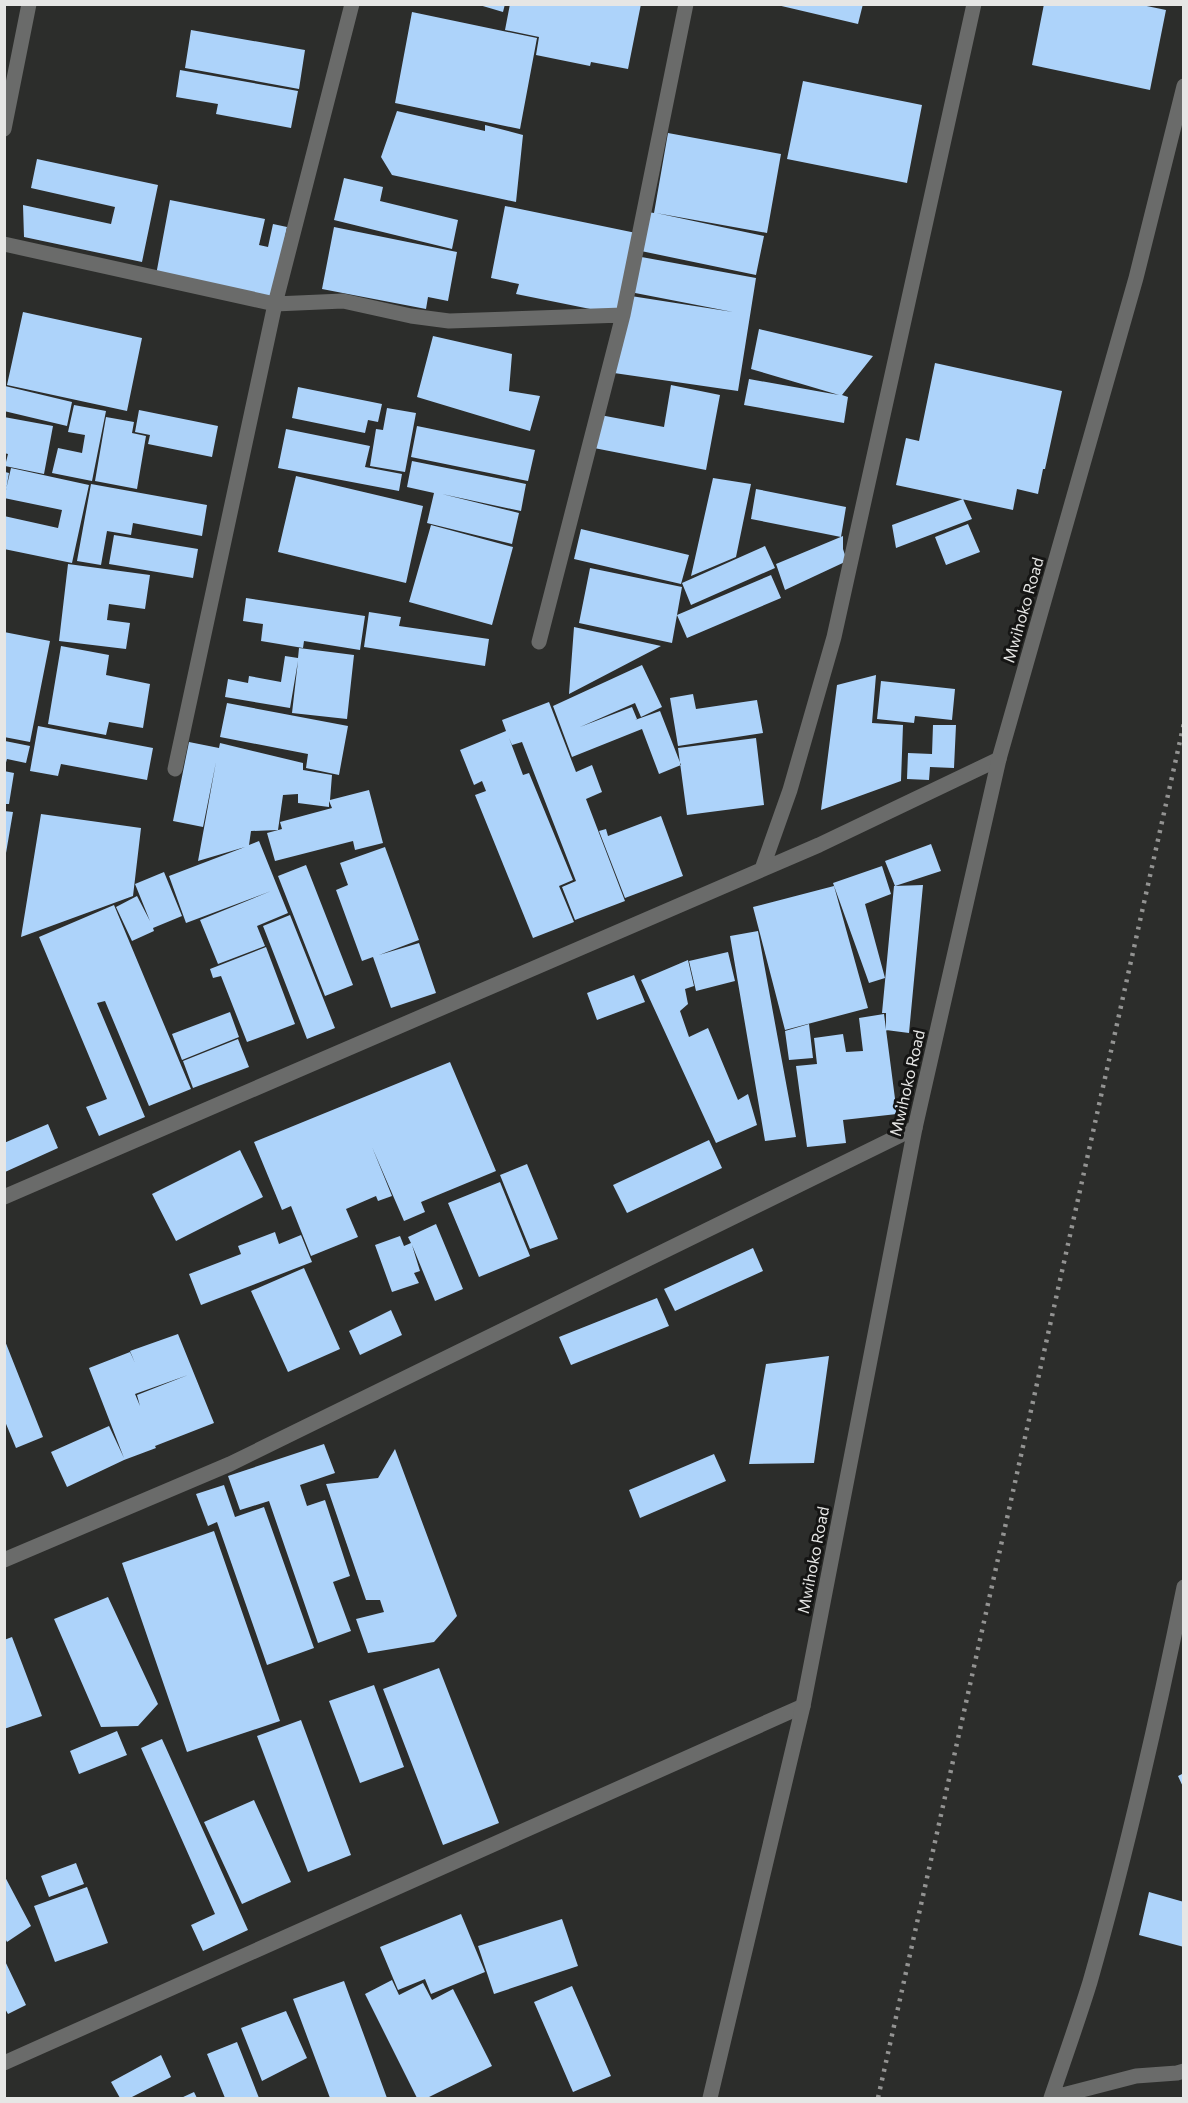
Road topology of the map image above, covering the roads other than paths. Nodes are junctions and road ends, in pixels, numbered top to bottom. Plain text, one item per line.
1 (29, 4) edge
2 (352, 4) edge
3 (686, 4) edge
4 (974, 4) edge
5 (1184, 86) edge
6 (4, 129) edge
7 (4, 244) edge
8 (275, 304) junction
9 (623, 315) junction
10 (539, 642) dead end
11 (999, 759) junction
12 (175, 769) dead end
13 (762, 869) junction
14 (915, 1128) junction
15 (4, 1197) edge
16 (4, 1560) edge
17 (1184, 1587) edge
18 (803, 1706) junction
19 (4, 2063) edge
20 (1184, 2071) edge
21 (710, 2098) edge
22 (1051, 2098) edge

1 - 6 street
2 - 8 street
3 - 9 street
4 - 13 street
5 - 11 street, Mwihoko Road
7 - 8 street
8 - 9 street
8 - 12 street
9 - 10 street
11 - 13 street
11 - 14 street, Mwihoko Road
13 - 15 street
14 - 16 street
14 - 18 street, Mwihoko Road
17 - 22 street
18 - 19 street
18 - 21 street, Mwihoko Road
20 - 22 street

